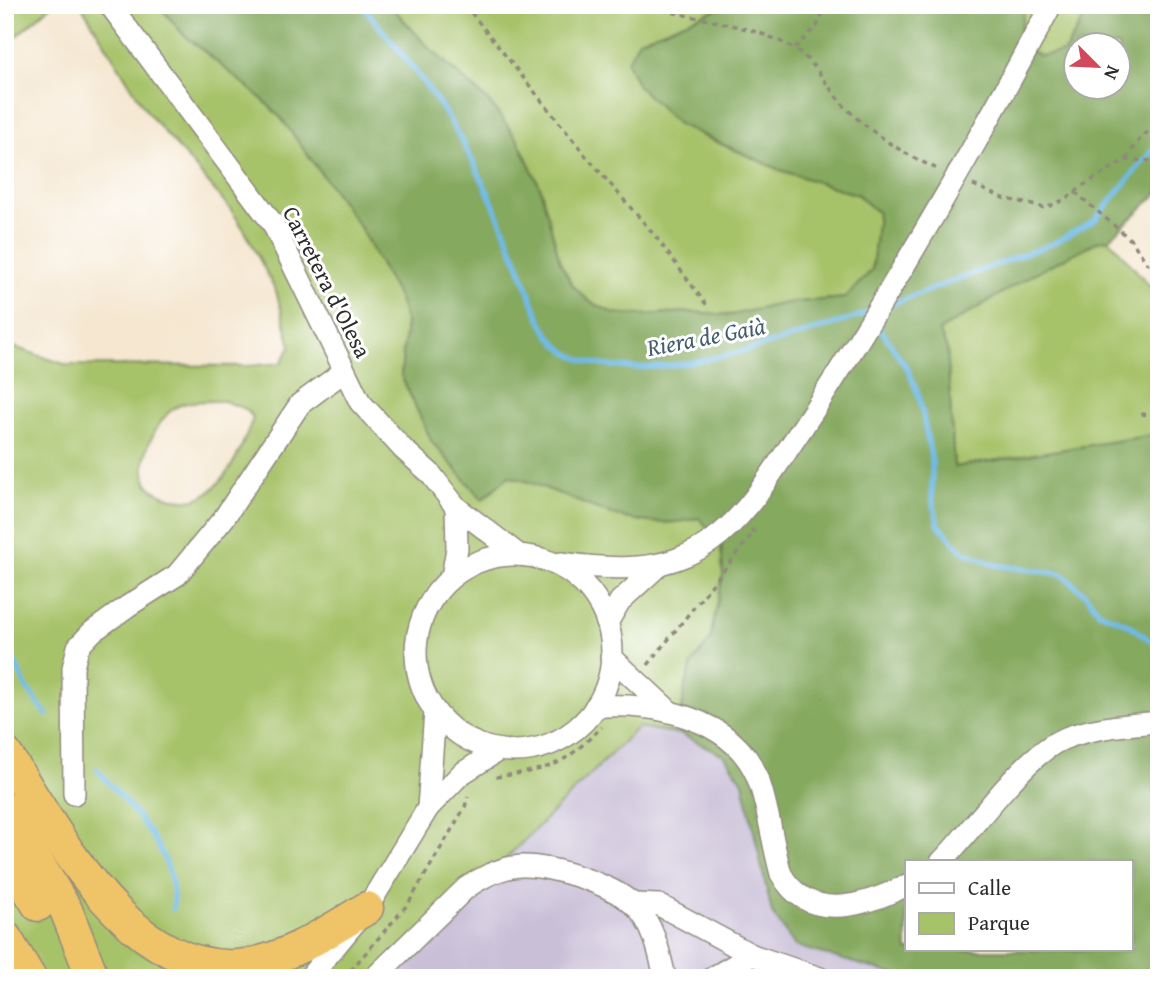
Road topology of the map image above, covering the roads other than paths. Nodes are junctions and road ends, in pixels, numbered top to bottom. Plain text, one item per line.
1 (110, 5) edge
2 (1051, 5) edge
3 (343, 372) junction
4 (456, 506) junction
5 (519, 555) junction
6 (552, 562) junction
7 (657, 566) junction
8 (452, 577) junction
9 (607, 623) junction
10 (611, 657) junction
11 (595, 707) junction
12 (435, 711) junction
13 (670, 712) junction
14 (1159, 722) edge
15 (499, 750) junction
16 (5, 753) edge
17 (74, 794) dead end
18 (5, 808) edge
19 (428, 808) junction
20 (5, 852) edge
21 (944, 860) edge
22 (905, 887) edge
23 (634, 904) junction
24 (367, 908) junction
25 (5, 937) edge
26 (5, 955) edge
27 (752, 955) junction
28 (29, 978) edge
29 (82, 978) edge
30 (93, 978) edge
31 (309, 978) edge
32 (374, 978) edge
33 (666, 978) edge
34 (712, 978) edge
35 (820, 978) edge

1 - 3 street, Carretera d'Olesa
2 - 7 street, bridge
3 - 4 street, Carretera d'Olesa
3 - 17 street
4 - 5 street, Carretera d'Olesa
4 - 8 street
5 - 6 street
5 - 8 street
6 - 7 street
6 - 9 street
7 - 9 street
8 - 12 street
9 - 10 street
10 - 11 street
10 - 13 street
11 - 13 street
11 - 15 street
12 - 15 street
12 - 19 street
13 - 22 street
14 - 21 street
15 - 19 street
16 - 24 highway
18 - 30 highway
19 - 24 street
20 - 29 highway
23 - 27 street
23 - 32 street
23 - 33 street
24 - 31 street
25 - 28 highway
26 - 28 highway
27 - 34 street
27 - 35 street

